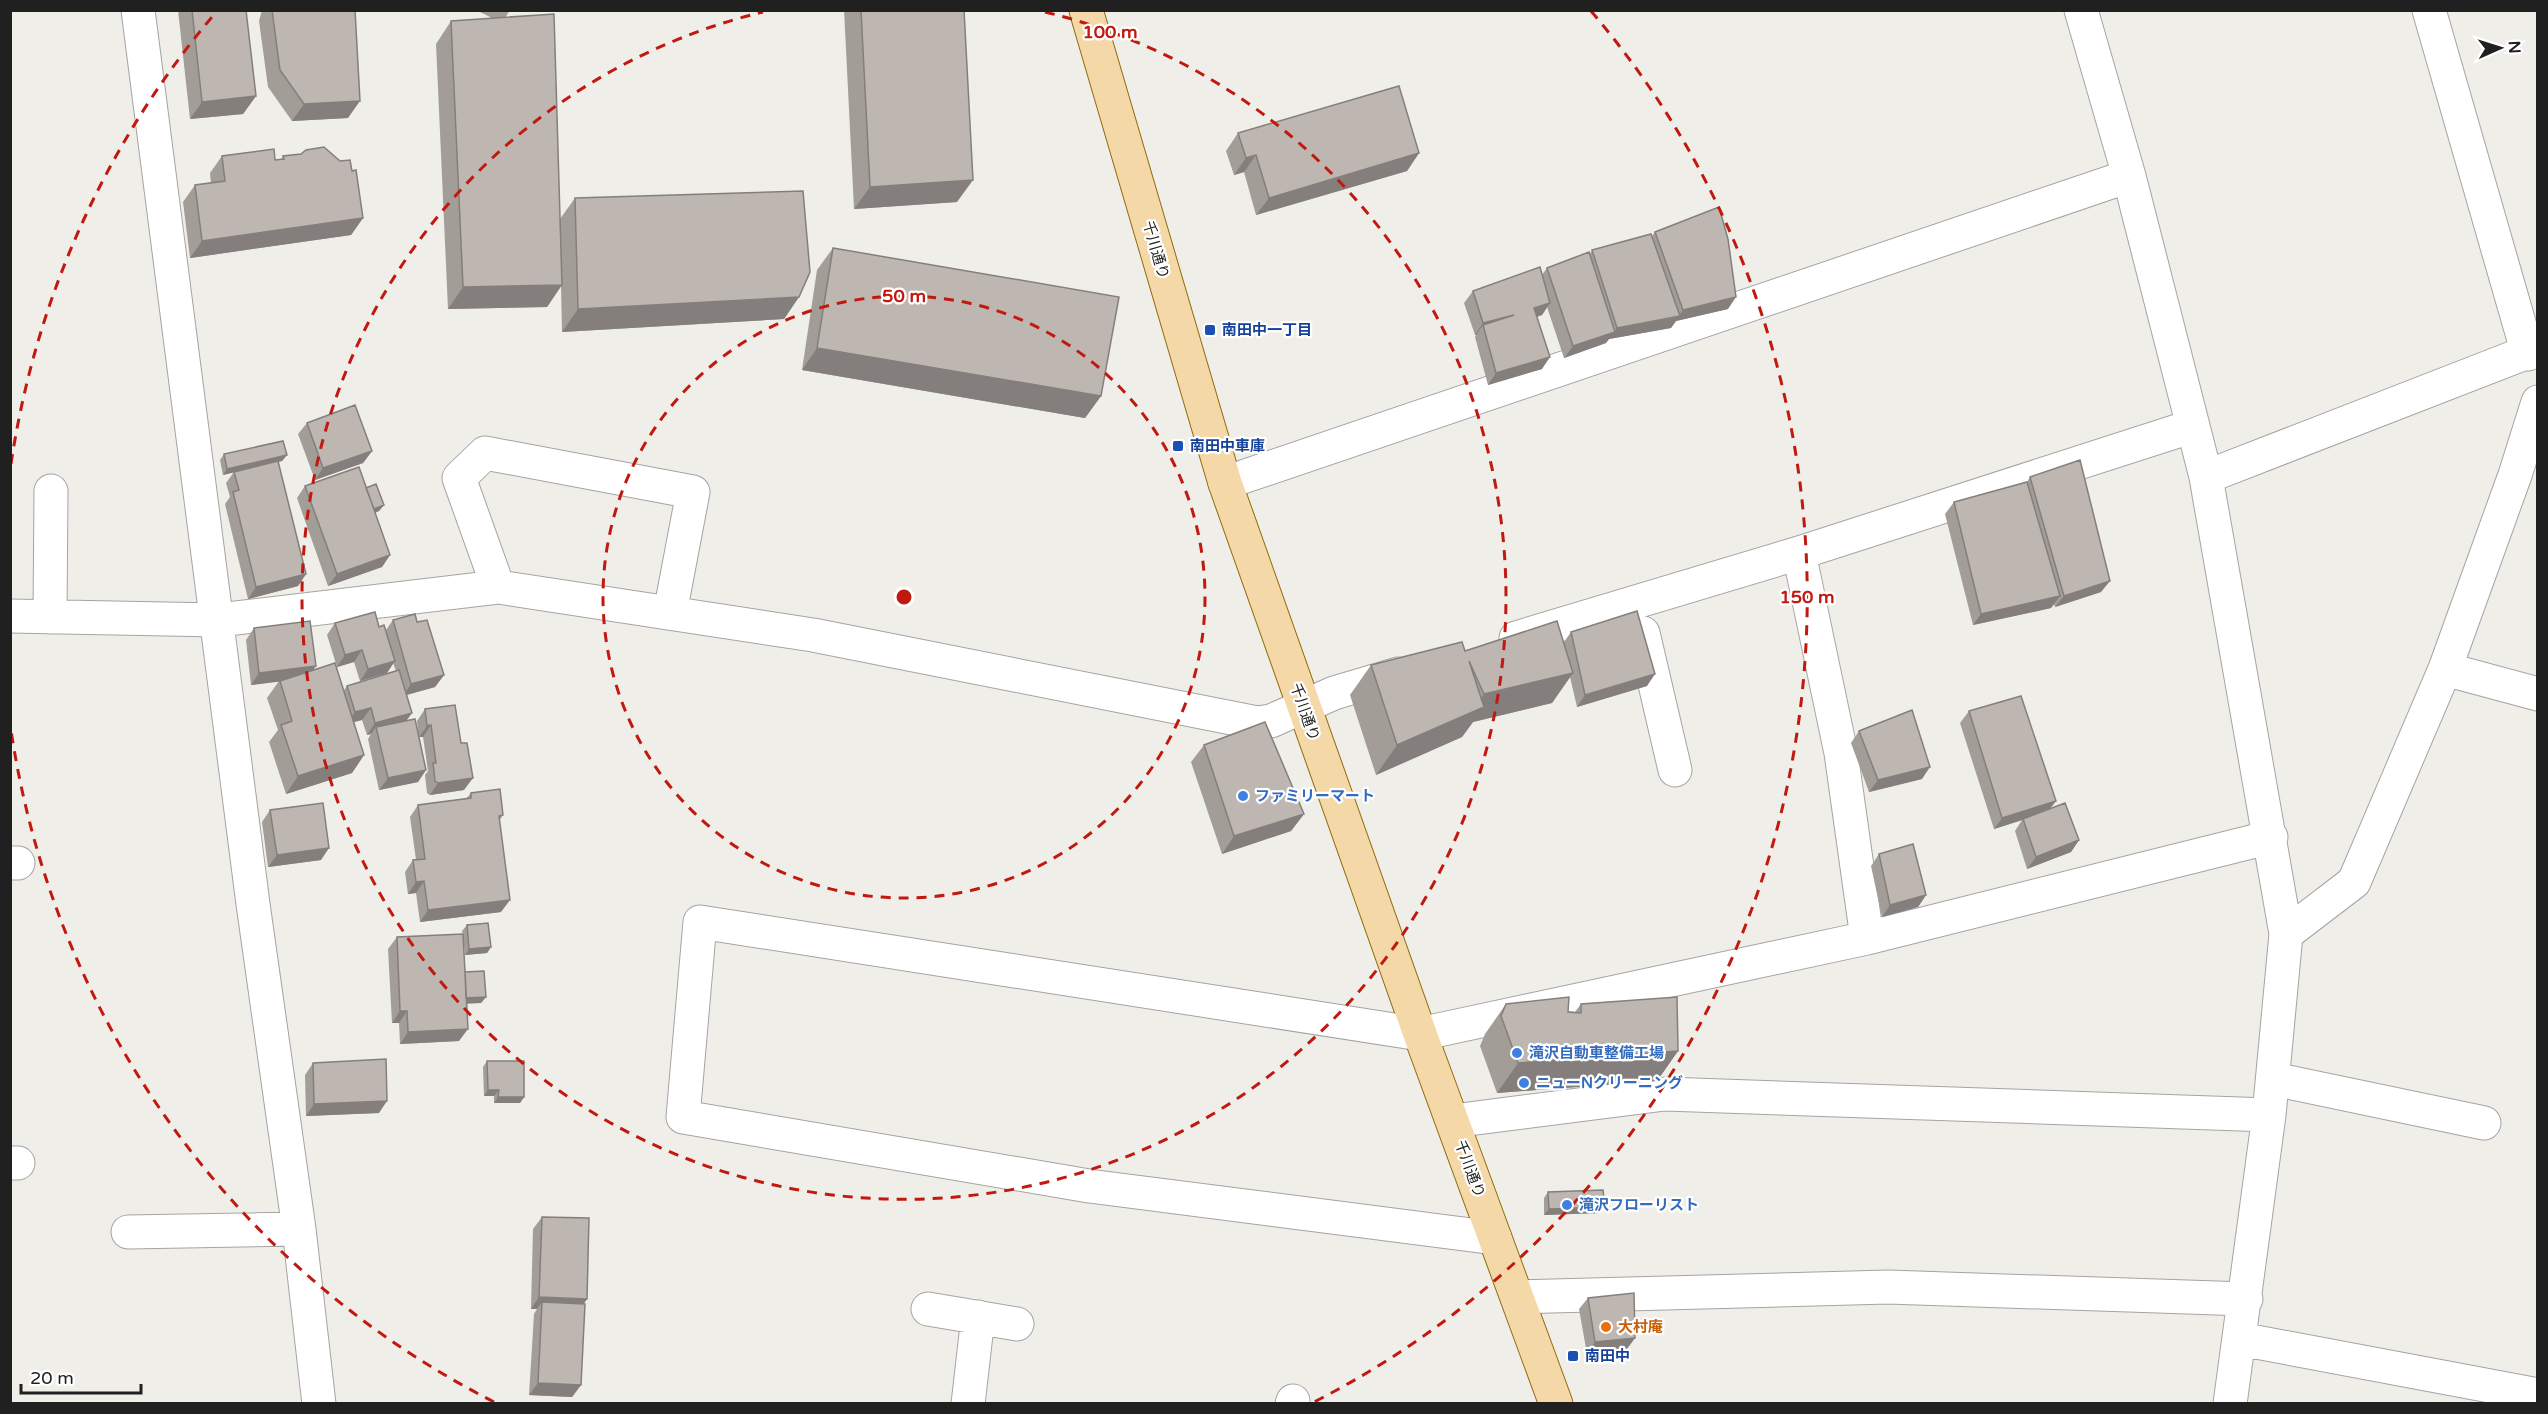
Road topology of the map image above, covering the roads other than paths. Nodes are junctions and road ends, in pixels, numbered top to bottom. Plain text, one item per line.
1 (138, 10) edge
2 (1086, 10) edge
3 (2081, 10) edge
4 (2429, 10) edge
5 (2129, 176) junction
6 (2533, 351) edge
7 (2538, 402) edge
8 (2193, 426) junction
9 (2206, 477) junction
10 (2526, 478) edge
11 (1225, 483) junction
12 (51, 491) dead end
13 (1799, 553) junction
14 (498, 587) junction
15 (1635, 602) junction
16 (670, 613) junction
17 (10, 616) edge
18 (50, 616) junction
19 (219, 620) junction
20 (1490, 646) edge
21 (1424, 666) edge
22 (2445, 669) junction
23 (2538, 694) edge
24 (1303, 706) junction
25 (1675, 770) dead end
26 (2271, 837) junction
27 (2286, 934) junction
28 (1867, 938) junction
29 (1420, 1034) junction
30 (2273, 1079) junction
31 (2269, 1114) junction
32 (1452, 1121) junction
33 (2484, 1123) dead end
34 (299, 1229) junction
35 (128, 1232) dead end
36 (1496, 1238) junction
37 (1519, 1297) junction
38 (2246, 1299) junction
39 (928, 1309) dead end
40 (978, 1317) junction
41 (1017, 1324) dead end
42 (2240, 1339) junction
43 (2538, 1395) edge
44 (319, 1404) edge
45 (968, 1404) edge
46 (1556, 1404) edge
47 (2230, 1404) edge

1 - 19 street
2 - 11 main road, 千川通り
3 - 5 street
4 - 6 street
5 - 8 street
5 - 11 street
6 - 9 street
7 - 10 street
8 - 9 street
8 - 13 street
9 - 26 street
10 - 22 street
11 - 24 main road, 千川通り
12 - 18 street
13 - 15 street
13 - 28 street
14 - 16 street
14 - 16 street
14 - 19 street
15 - 20 street
15 - 25 street
16 - 24 street
17 - 18 street
18 - 19 street
19 - 34 street
21 - 24 street
22 - 23 street
22 - 27 street
24 - 29 main road, 千川通り
26 - 27 street
26 - 28 street
27 - 30 street
28 - 29 street
29 - 32 main road, 千川通り
29 - 36 street
30 - 31 street
30 - 33 street
31 - 32 street
31 - 38 street
32 - 36 main road, 千川通り
34 - 35 street
34 - 44 street
36 - 37 main road, 千川通り
37 - 38 street
37 - 46 main road, 千川通り
38 - 42 street
39 - 40 street
40 - 41 street
40 - 45 street
42 - 43 street
42 - 47 street

